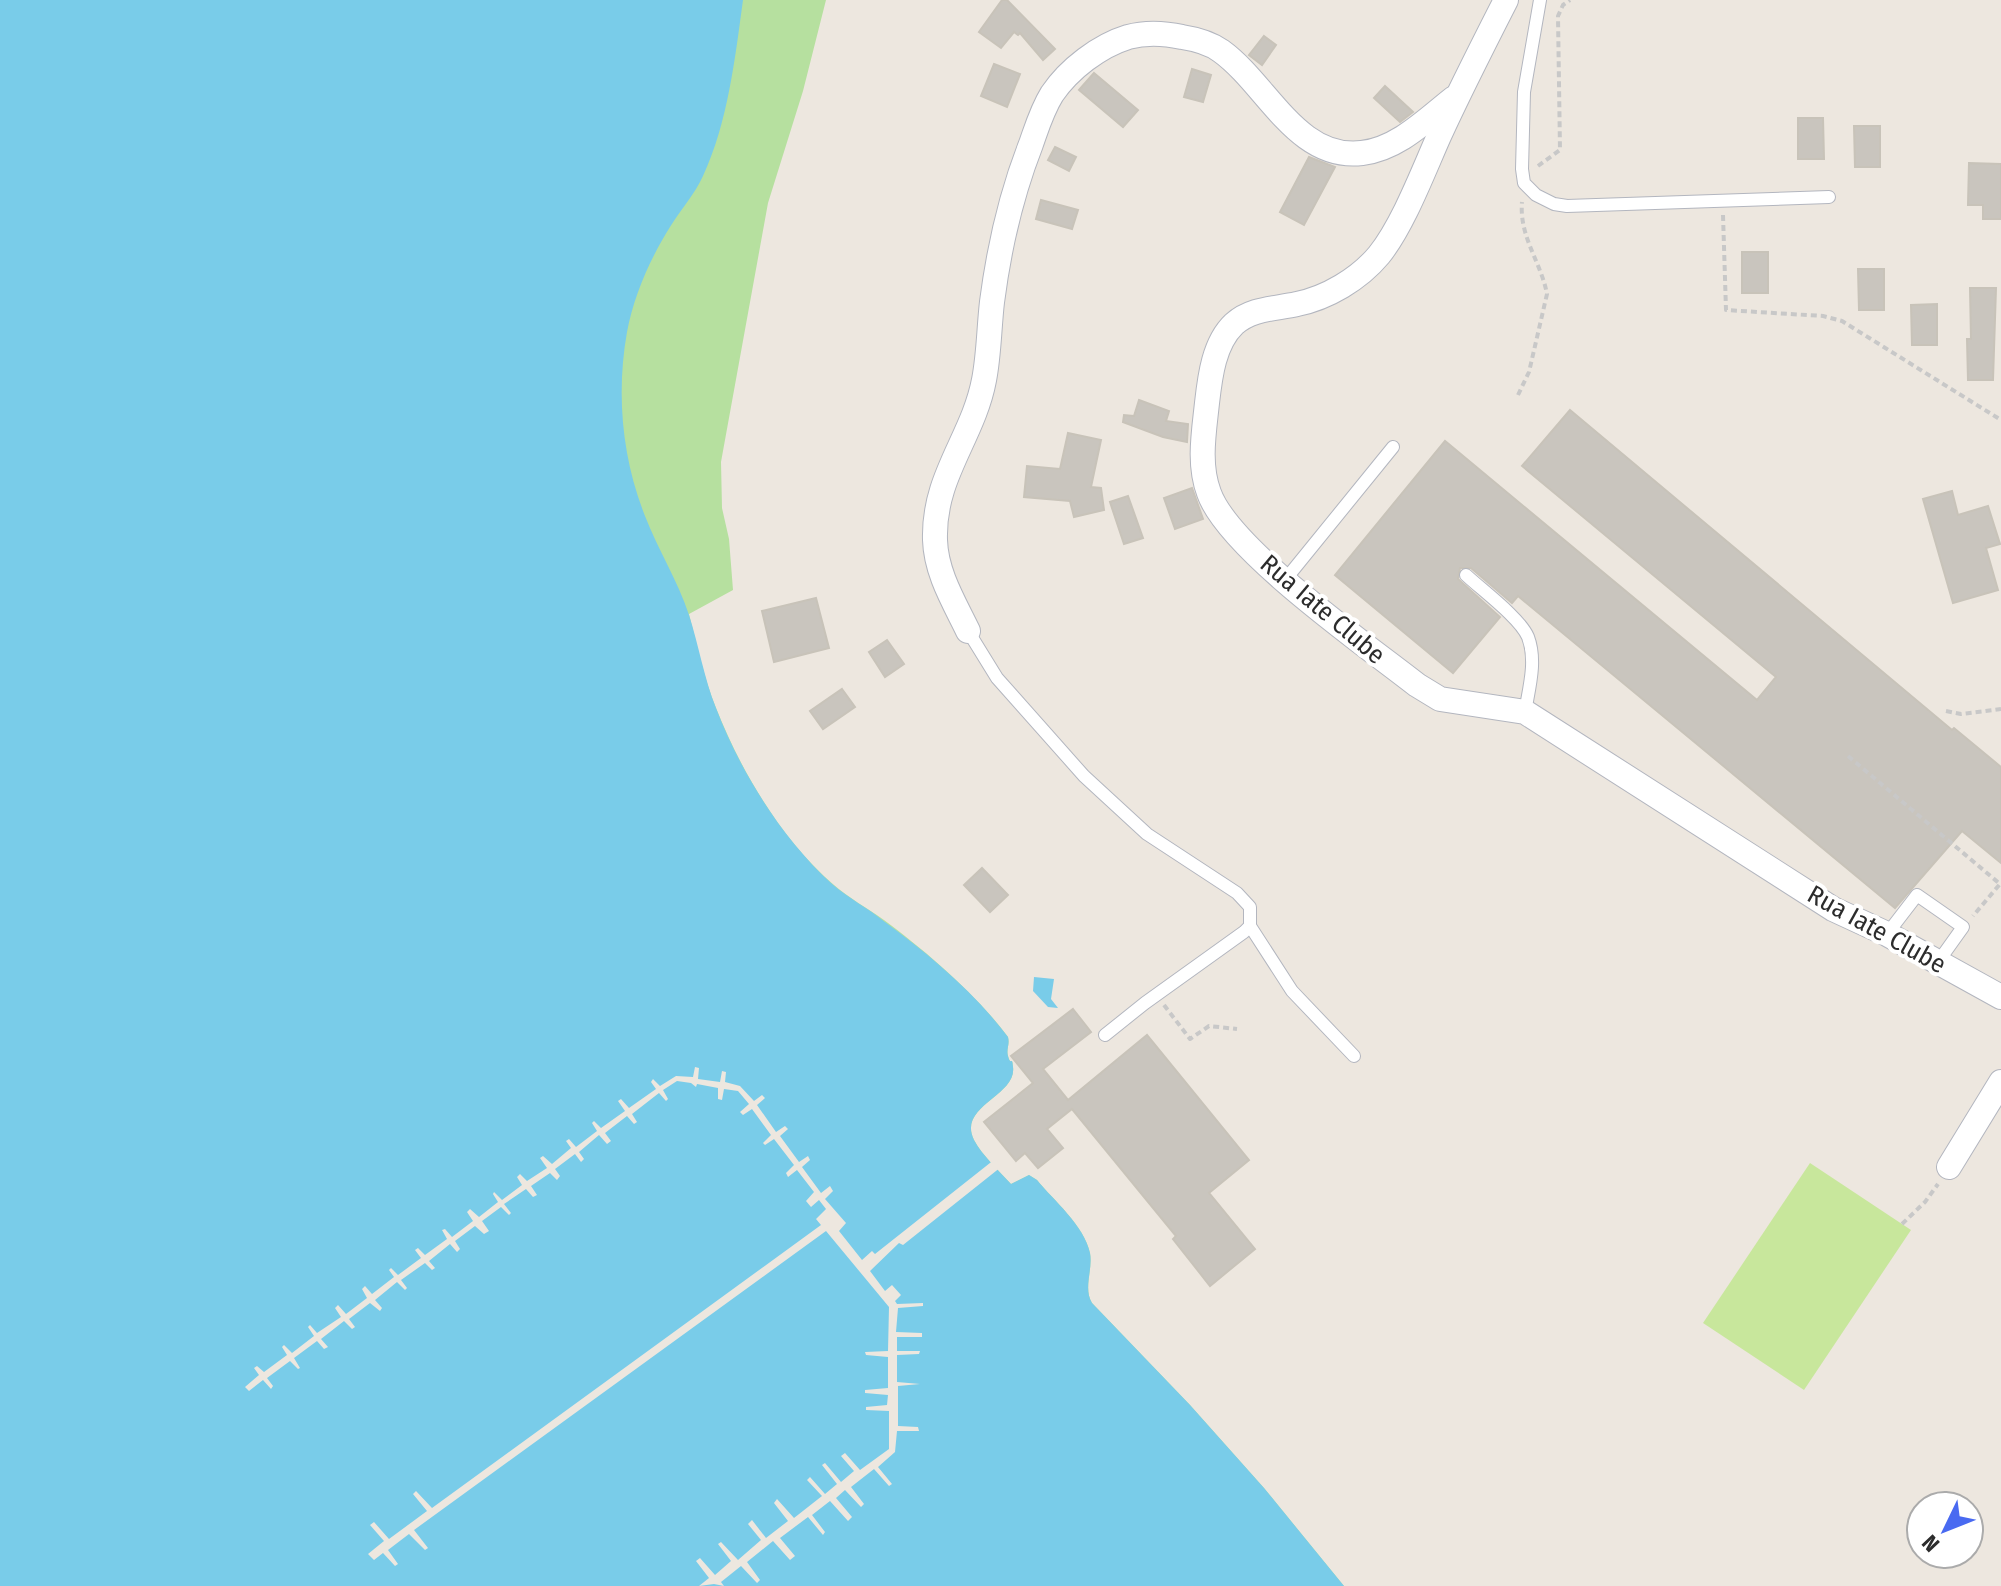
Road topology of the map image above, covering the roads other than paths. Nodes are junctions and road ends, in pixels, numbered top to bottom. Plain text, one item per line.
1 (1506, 0) edge
2 (1540, 0) edge
3 (1459, 94) junction
4 (1829, 197) dead end
5 (1393, 447) dead end
6 (1466, 575) dead end
7 (1285, 580) junction
8 (968, 631) joint
9 (1525, 712) junction
10 (1250, 926) junction
11 (1887, 934) junction
12 (1938, 962) junction
13 (2001, 997) edge
14 (1105, 1035) dead end
15 (1354, 1056) dead end
16 (2001, 1082) edge
17 (1949, 1167) road end

1 - 3 street, Rua Iate Clube
2 - 4 lane
3 - 7 street, Rua Iate Clube
3 - 8 street
5 - 7 lane
6 - 9 lane
7 - 9 street, Rua Iate Clube
8 - 10 lane
9 - 11 street, Rua Iate Clube
10 - 14 lane
10 - 15 lane
11 - 12 street, Rua Iate Clube
11 - 12 lane
12 - 13 street, Rua Iate Clube
16 - 17 street

